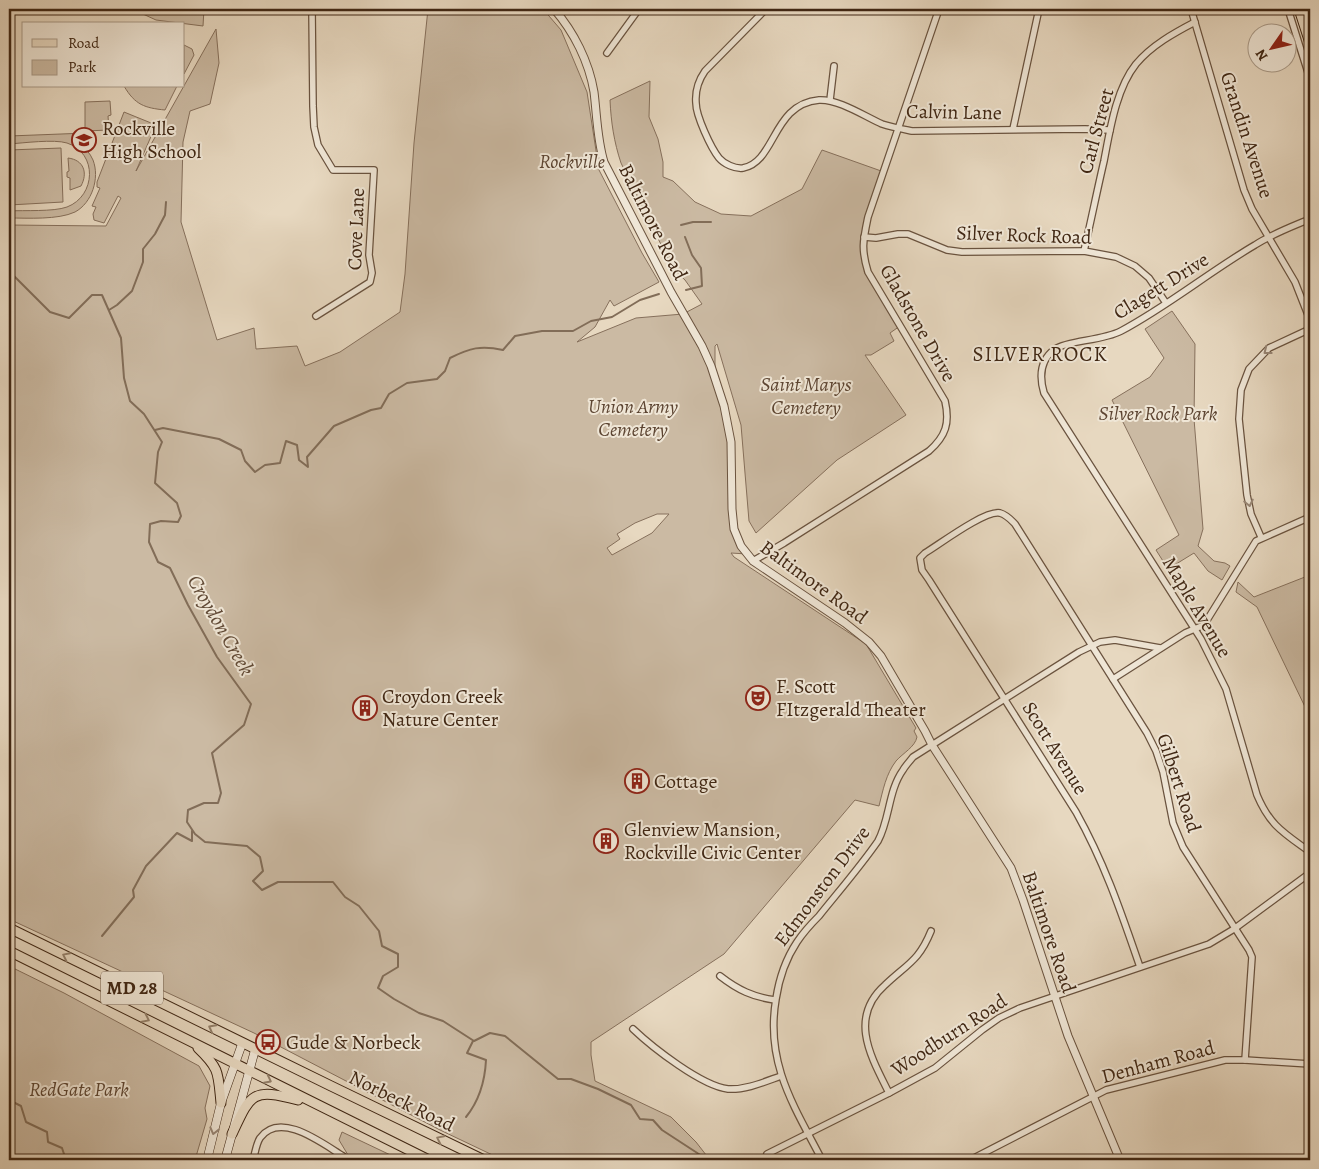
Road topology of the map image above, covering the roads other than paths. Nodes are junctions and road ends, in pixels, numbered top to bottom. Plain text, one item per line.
1 (312, 9) edge
2 (554, 9) edge
3 (631, 9) edge
4 (766, 9) edge
5 (939, 9) edge
6 (1039, 9) edge
7 (1192, 9) edge
8 (1288, 9) edge
9 (1299, 9) edge
10 (638, 11) edge
11 (1195, 22) junction
12 (1310, 43) edge
13 (607, 53) dead end
14 (834, 66) dead end
15 (1310, 79) edge
16 (830, 100) junction
17 (899, 128) junction
18 (1013, 130) junction
19 (1110, 130) junction
20 (1310, 219) edge
21 (864, 237) junction
22 (1269, 238) junction
23 (1084, 251) junction
24 (1166, 303) junction
25 (316, 316) dead end
26 (1310, 320) edge
27 (1310, 329) edge
28 (1040, 380) joint
29 (1310, 517) edge
30 (1260, 537) junction
31 (920, 558) joint
32 (753, 561) junction
33 (1194, 629) junction
34 (1092, 646) junction
35 (1160, 648) junction
36 (1113, 679) junction
37 (1004, 699) junction
38 (932, 746) junction
39 (1310, 852) edge
40 (1310, 873) edge
41 (9, 928) edge
42 (1234, 929) junction
43 (932, 931) dead end
44 (9, 951) edge
45 (1140, 967) junction
46 (720, 976) dead end
47 (1054, 996) junction
48 (775, 1000) junction
49 (633, 1030) dead end
50 (193, 1042) junction
51 (242, 1044) junction
52 (255, 1050) junction
53 (1245, 1060) junction
54 (235, 1063) junction
55 (1310, 1064) edge
56 (249, 1070) junction
57 (781, 1076) junction
58 (889, 1093) junction
59 (1093, 1098) junction
60 (221, 1103) junction
61 (318, 1105) junction
62 (808, 1133) junction
63 (232, 1134) junction
64 (767, 1154) dead end
65 (207, 1160) edge
66 (225, 1160) edge
67 (253, 1160) edge
68 (344, 1160) edge
69 (429, 1160) edge
70 (484, 1160) edge
71 (822, 1160) edge
72 (970, 1160) edge
73 (1120, 1160) edge

1 - 25 street, Cove Lane
2 - 32 street, Baltimore Road
3 - 10 street
4 - 16 street
5 - 17 street, Gladstone Drive
6 - 18 street
7 - 11 street, Grandin Avenue
8 - 15 street
9 - 12 main road
10 - 13 street
11 - 19 street, Carl Street
11 - 22 street, Grandin Avenue
14 - 16 street
16 - 17 street, Calvin Lane
17 - 18 street, Calvin Lane
17 - 21 street, Gladstone Drive
18 - 19 street, Calvin Lane
19 - 23 street, Carl Street
20 - 22 street, Clagett Drive
21 - 23 street, Silver Rock Road
21 - 32 street, Gladstone Drive
22 - 24 street, Clagett Drive
22 - 26 street, Grandin Avenue
23 - 24 street, Silver Rock Road
24 - 28 street, Clagett Drive
27 -> 30 street
28 - 33 street, Maple Avenue
29 - 30 street
30 - 33 street
31 - 34 street, Gilbert Road
31 - 37 street, Scott Avenue
32 - 38 street, Baltimore Road
33 - 35 street
33 - 39 street, Maple Avenue
34 - 35 street, Edmonston Drive
34 - 36 street, Gilbert Road
34 - 37 street, Edmonston Drive
35 - 36 street
36 - 42 street, Gilbert Road
37 - 38 street, Edmonston Drive
37 - 45 street, Scott Avenue
38 - 47 street, Baltimore Road
38 - 48 street, Edmonston Drive
40 - 42 street, Woodburn Road
51 -> 41 main road, Norbeck Road / MD 28
42 - 45 street, Woodburn Road
42 - 53 street, Gilbert Road
43 - 58 street
44 -> 50 main road, Norbeck Road / MD 28
45 - 47 street, Woodburn Road
46 - 48 street
47 - 58 street, Woodburn Road
47 - 59 street, Baltimore Road
48 - 57 street, Edmonston Drive
49 - 57 street
50 - 54 main road, Norbeck Road / MD 28
50 - 60 main road
51 - 52 main road, Norbeck Road / MD 28
51 - 54 main road
52 - 56 main road
70 -> 52 main road, Norbeck Road / MD 28
53 - 55 street, Denham Road
53 - 59 street, Denham Road
54 - 56 main road, Norbeck Road / MD 28
54 - 60 main road
56 -> 61 main road, Norbeck Road / MD 28
56 - 63 main road
57 - 62 street, Edmonston Drive
58 - 62 street, Woodburn Road
59 - 72 street, Denham Road
59 - 73 street, Baltimore Road
60 -> 65 main road
61 - 63 main road
61 - 69 main road, Norbeck Road / MD 28
62 - 64 street, Woodburn Road
62 - 71 street, Edmonston Drive
63 - 66 main road
67 - 68 street

